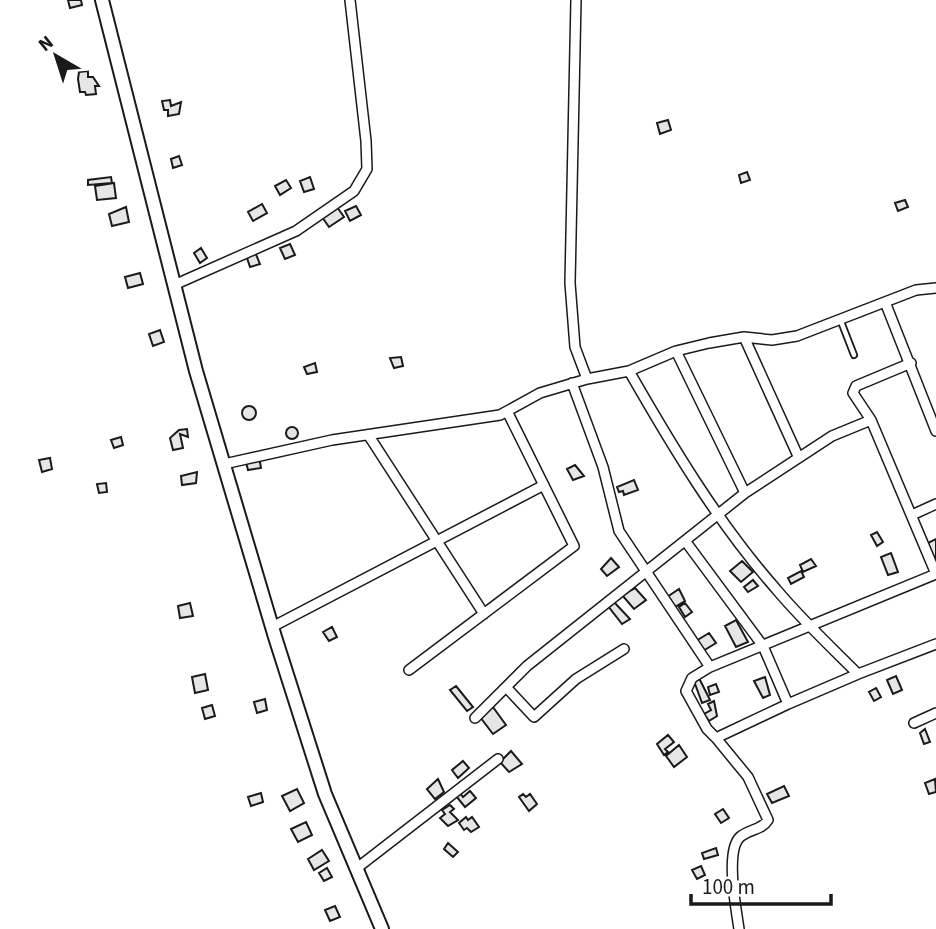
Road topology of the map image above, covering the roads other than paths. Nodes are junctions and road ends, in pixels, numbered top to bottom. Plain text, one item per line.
1 (102, 0) edge
2 (350, 0) edge
3 (576, 0) edge
4 (174, 285) junction
5 (936, 288) edge
6 (885, 302) junction
7 (839, 318) junction
8 (744, 337) junction
9 (676, 352) junction
10 (854, 355) dead end
11 (911, 363) junction
12 (629, 371) junction
13 (587, 379) junction
14 (572, 383) junction
15 (507, 411) junction
16 (871, 420) junction
17 (936, 431) edge
18 (369, 436) junction
19 (798, 456) junction
20 (224, 464) junction
21 (544, 485) junction
22 (745, 493) junction
23 (936, 504) edge
24 (720, 515) junction
25 (912, 515) junction
26 (437, 541) junction
27 (686, 542) junction
28 (644, 572) junction
29 (936, 574) edge
30 (484, 614) junction
31 (809, 625) junction
32 (272, 626) junction
33 (936, 644) edge
34 (763, 646) junction
35 (624, 649) dead end
36 (710, 667) junction
37 (409, 670) dead end
38 (858, 674) junction
39 (506, 687) junction
40 (788, 704) junction
41 (936, 713) edge
42 (475, 718) dead end
43 (914, 723) dead end
44 (716, 738) junction
45 (498, 759) dead end
46 (357, 868) junction
47 (383, 929) edge
48 (738, 929) edge

1 - 4 street
2 - 4 street
3 - 13 street
4 - 20 street
5 - 6 street
6 - 7 street
6 - 11 street
7 - 8 street
7 - 10 lane
8 - 9 street
8 - 19 street
9 - 12 street
9 - 22 street
11 - 16 street
11 - 17 street
12 - 13 street
12 - 24 street
13 - 14 street
14 - 15 street
14 - 28 street
15 - 18 street
15 - 21 street
16 - 19 street
16 - 25 street
18 - 20 street
18 - 26 street
19 - 22 street
20 - 32 street
21 - 26 street
21 - 30 street
22 - 24 street
23 - 25 street
24 - 27 street
24 - 31 street
25 - 29 street
26 - 30 street
26 - 32 street
27 - 28 street
27 - 34 street
28 - 36 street
28 - 39 street
29 - 31 street
30 - 37 street
31 - 34 street
31 - 38 street
32 - 46 street
33 - 38 street
34 - 36 street
34 - 40 street
35 - 39 street
36 - 44 street
38 - 40 street
39 - 42 street
40 - 44 street
41 - 43 street
44 - 48 street
45 - 46 street
46 - 47 street

